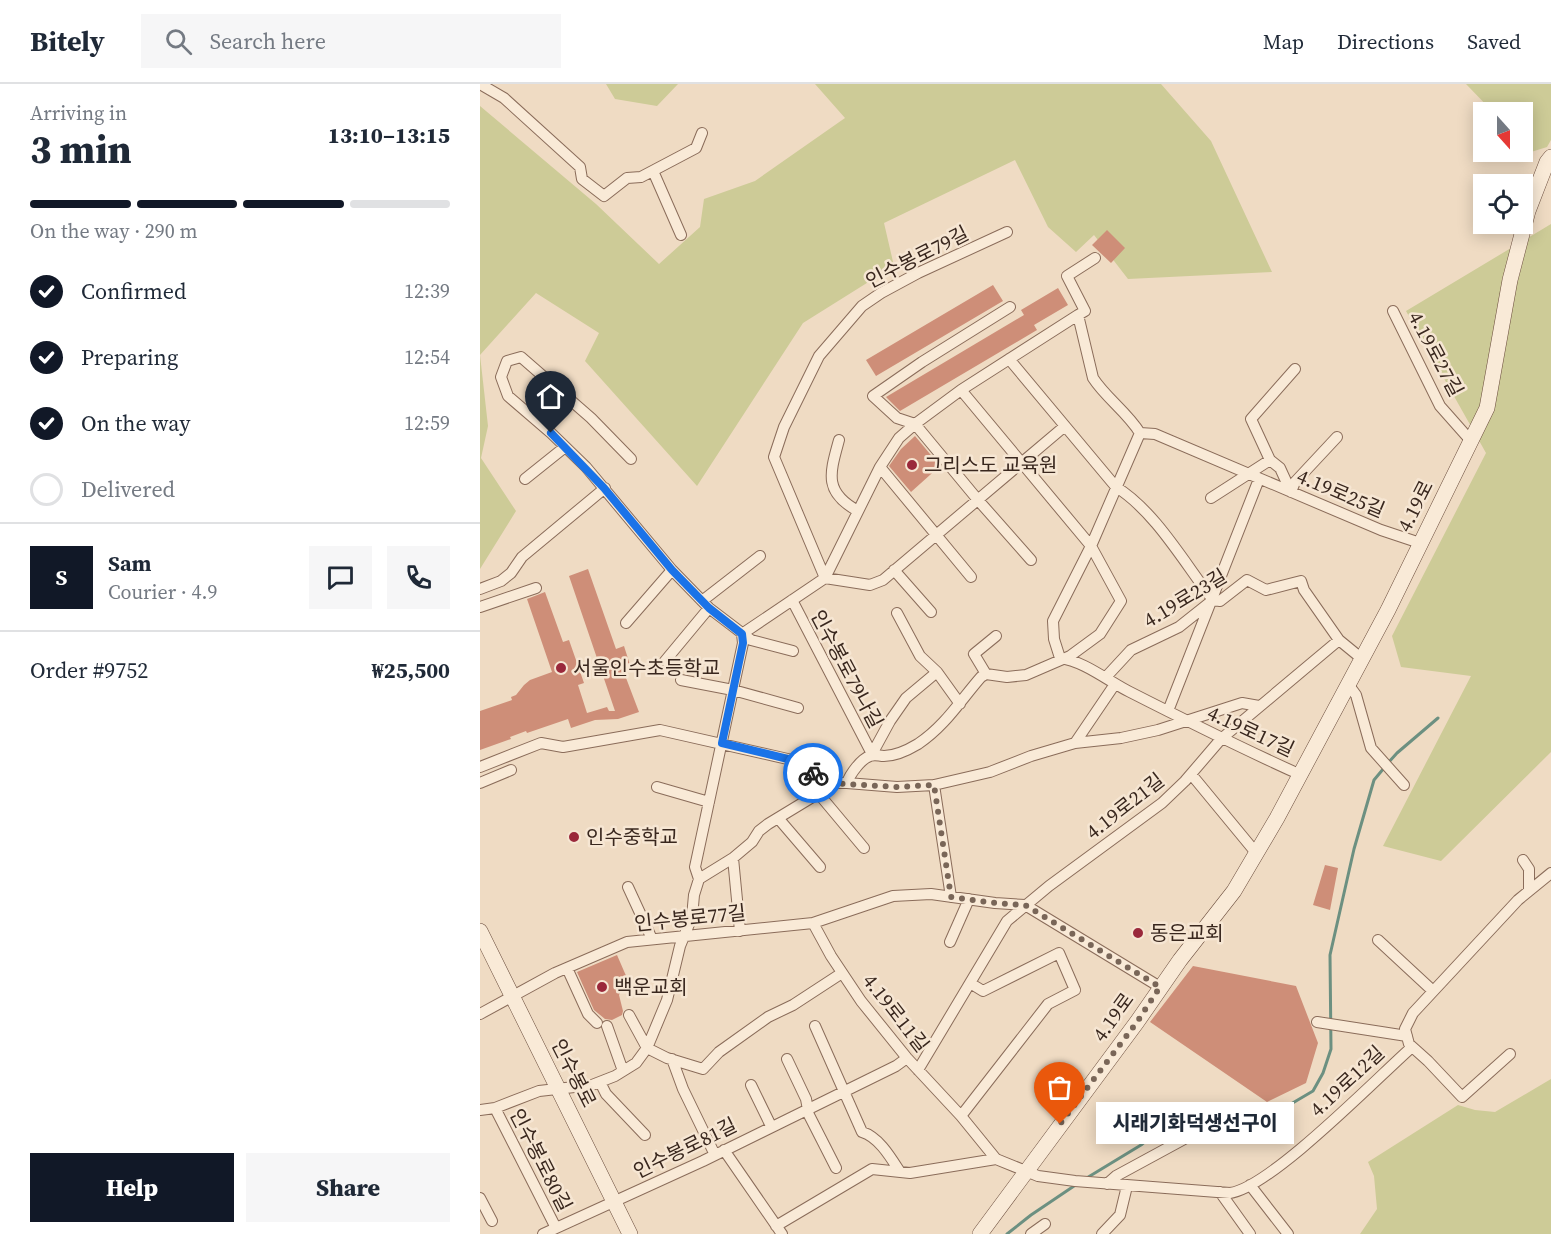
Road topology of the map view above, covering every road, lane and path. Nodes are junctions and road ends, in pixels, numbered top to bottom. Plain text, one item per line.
1 (480, 84) edge
2 (702, 133) dead end
3 (1551, 157) edge
4 (653, 171) junction
5 (1007, 232) dead end
6 (681, 235) dead end
7 (1095, 258) dead end
8 (1010, 307) dead end
9 (1393, 311) dead end
10 (1078, 315) junction
11 (1009, 359) junction
12 (1295, 369) dead end
13 (961, 390) junction
14 (915, 424) junction
15 (1065, 426) junction
16 (1140, 433) junction
17 (1337, 437) dead end
18 (839, 440) dead end
19 (1472, 441) junction
20 (565, 447) junction
21 (631, 459) dead end
22 (1270, 460) junction
23 (1023, 462) junction
24 (880, 467) junction
25 (1254, 477) junction
26 (525, 479) dead end
27 (1116, 487) junction
28 (604, 488) junction
29 (1292, 492) junction
30 (1211, 498) dead end
31 (978, 500) junction
32 (858, 512) junction
33 (937, 535) junction
34 (1420, 543) junction
35 (1091, 546) junction
36 (760, 556) dead end
37 (1031, 560) dead end
38 (672, 570) junction
39 (894, 570) junction
40 (971, 577) dead end
41 (825, 578) junction
42 (536, 588) dead end
43 (480, 589) edge
44 (792, 600) junction
45 (1213, 600) junction
46 (706, 604) junction
47 (480, 607) edge
48 (932, 612) dead end
49 (897, 613) dead end
50 (626, 623) dead end
51 (742, 634) junction
52 (996, 636) dead end
53 (1339, 640) junction
54 (793, 651) dead end
55 (1060, 658) junction
56 (1362, 658) junction
57 (665, 661) dead end
58 (937, 672) junction
59 (986, 674) junction
60 (1106, 678) junction
61 (681, 680) dead end
62 (1116, 684) junction
63 (1348, 684) junction
64 (733, 690) junction
65 (960, 704) junction
66 (1259, 706) junction
67 (798, 708) dead end
68 (1168, 711) junction
69 (1185, 720) junction
70 (1221, 739) junction
71 (722, 743) junction
72 (1075, 743) junction
73 (872, 754) junction
74 (480, 767) edge
75 (511, 770) dead end
76 (1191, 774) junction
77 (1301, 775) junction
78 (480, 783) edge
79 (829, 783) junction
80 (847, 783) junction
81 (934, 785) junction
82 (1404, 785) dead end
83 (657, 787) dead end
84 (818, 793) junction
85 (709, 802) junction
86 (778, 818) junction
87 (864, 848) dead end
88 (1257, 854) junction
89 (733, 858) junction
90 (1523, 860) dead end
91 (820, 867) dead end
92 (1551, 873) edge
93 (699, 879) junction
94 (628, 887) dead end
95 (1529, 891) junction
96 (951, 897) junction
97 (969, 899) junction
98 (1025, 905) junction
99 (813, 923) junction
100 (480, 931) edge
101 (740, 931) junction
102 (685, 935) junction
103 (651, 939) junction
104 (1378, 940) dead end
105 (950, 942) dead end
106 (567, 968) junction
107 (842, 973) junction
108 (970, 984) junction
109 (1160, 987) junction
110 (1433, 991) junction
111 (511, 996) junction
112 (480, 1014) edge
113 (629, 1015) dead end
114 (1317, 1022) dead end
115 (815, 1026) dead end
116 (1409, 1042) junction
117 (647, 1048) junction
118 (1510, 1054) dead end
119 (672, 1059) junction
120 (787, 1059) dead end
121 (906, 1059) junction
122 (918, 1070) junction
123 (623, 1071) junction
124 (600, 1082) junction
125 (751, 1085) dead end
126 (558, 1088) junction
127 (843, 1091) junction
128 (495, 1108) junction
129 (808, 1108) junction
130 (480, 1110) edge
131 (961, 1116) junction
132 (771, 1126) junction
133 (1223, 1131) dead end
134 (645, 1135) dead end
135 (719, 1153) junction
136 (996, 1159) junction
137 (836, 1168) dead end
138 (1024, 1171) junction
139 (900, 1172) junction
140 (1107, 1184) junction
141 (1250, 1185) junction
142 (1127, 1186) junction
143 (1220, 1192) junction
144 (480, 1198) edge
145 (615, 1202) junction
146 (492, 1221) dead end
147 (1045, 1224) dead end
148 (556, 1228) junction
149 (779, 1230) edge
150 (543, 1234) edge
151 (630, 1234) edge
152 (980, 1234) edge
153 (1031, 1234) edge
154 (1102, 1234) edge
155 (1250, 1234) edge
156 (1288, 1234) edge

1 - 4 street
2 - 4 street
3 - 19 street, 4.19로
4 - 6 street
5 - 41 street, 인수봉로79길
7 - 10 street
8 - 14 street
9 - 19 street, 4.19로27길
10 - 11 street
10 - 16 street
11 - 13 street
11 - 15 street
12 - 22 street
13 - 14 street
13 - 23 street
14 - 24 street
14 - 31 street
15 - 23 street
15 - 27 street
16 - 25 street, 4.19로25길
16 - 27 street
17 - 29 street
18 - 32 street
19 - 34 street, 4.19로
20 - 21 street
20 - 26 street
20 - 28 street
22 - 25 street
22 - 29 street
23 - 31 street
23 - 35 street
24 - 32 street
24 - 33 street
25 - 29 street, 4.19로25길
25 - 30 street
25 - 45 street
27 - 35 street
27 - 45 street
28 - 38 street
28 - 43 street
29 - 34 street, 4.19로25길
31 - 33 street
31 - 37 street
32 - 41 street
33 - 39 street
33 - 40 street
34 - 56 street, 4.19로
35 - 55 street
35 - 55 street
36 - 46 street
38 - 46 street
38 - 50 street
39 - 41 street
39 - 48 street
41 - 44 street
42 - 47 street
44 - 51 street
44 - 73 street, 인수봉로79나길
45 - 53 street, 4.19로23길
45 - 60 street, 4.19로23길
45 - 68 street
46 - 51 street
46 - 57 street
49 - 58 street
51 - 54 street
51 - 64 street
52 - 59 street
53 - 56 street, 4.19로23길
53 - 66 street, 4.19로21길
55 - 59 street
55 - 60 street, 4.19로17길
56 - 63 street, 4.19로
58 - 65 street
58 - 73 street, 인수봉로79나길
59 - 65 street
60 - 62 street, 4.19로17길
61 - 64 street
62 - 68 street, 4.19로17길
62 - 72 street
63 - 77 street, 4.19로
63 - 82 street
64 - 67 street
64 - 71 street
65 - 73 street
66 - 69 street, 4.19로17길
66 - 70 street, 4.19로21길
68 - 69 street, 4.19로17길
69 - 70 street, 4.19로17길
69 - 72 street
70 - 76 street, 4.19로21길
70 - 77 street, 4.19로17길
71 - 74 street
71 - 79 street
71 - 85 street
72 - 81 street
73 - 80 street
75 - 78 street
76 - 88 street
76 - 98 street, 4.19로21길
77 - 88 street, 4.19로
79 - 80 street
79 - 84 street
80 - 81 street
81 - 96 street
83 - 85 street
84 - 86 street
84 - 87 street
85 - 93 street
86 - 89 street
86 - 91 street
88 - 109 street, 4.19로
89 - 93 street
89 - 101 street
90 - 95 street
92 - 95 street, 4.19로12길
93 - 102 street
94 - 103 street
95 - 110 street, 4.19로12길
96 - 97 street, 인수봉로77길
96 - 99 street, 인수봉로77길
97 - 98 street, 인수봉로77길
97 - 105 street
98 - 108 street, 4.19로21길
98 - 109 street
99 - 101 street, 인수봉로77길
99 - 107 street, 4.19로11길
100 - 111 street, 인수봉로
101 - 102 street, 인수봉로77길
102 - 103 street, 인수봉로77길
102 - 117 street
103 - 106 street, 인수봉로77길
104 - 110 street
106 - 111 street, 인수봉로77길
106 - 123 street
107 - 119 street
107 - 121 street, 4.19로11길
108 - 122 street, 4.19로21길
108 - 131 street
109 - 138 street, 4.19로
110 - 116 street, 4.19로12길
111 - 112 street, 인수봉로77길
111 - 126 street, 인수봉로
113 - 117 street
114 - 116 street, 4.19로12길
115 - 127 street
116 - 118 street, 4.19로12길
116 - 141 street, 4.19로12길
117 - 119 street
117 - 123 street
119 - 135 street
120 - 129 street
121 - 122 street, 4.19로11길
121 - 127 street, 인수봉로81길
122 - 131 street, 4.19로11길
123 - 124 street
124 - 126 street
124 - 134 street
125 - 132 street
126 - 128 street, 인수봉로80길
126 - 145 street, 인수봉로
127 - 129 street, 인수봉로81길
127 - 139 street
128 - 130 street, 인수봉로80길
128 - 148 street, 인수봉로80길
129 - 132 street, 인수봉로81길
129 - 137 street
131 - 136 street, 4.19로11길
132 - 135 street, 인수봉로81길
133 - 140 street
135 - 145 street, 인수봉로81길
135 - 149 street
136 - 138 street, 4.19로11길
136 - 139 street
138 - 140 street, 4.19로12길
138 - 152 street, 4.19로
139 - 149 street
140 - 142 street, 4.19로12길
141 - 143 street, 4.19로12길
141 - 156 street
142 - 143 street, 4.19로12길
142 - 154 street
143 - 155 street
144 - 146 street
145 - 148 street, 인수봉로81길
145 - 151 street, 인수봉로
147 - 153 street
148 - 150 street, 인수봉로81길

